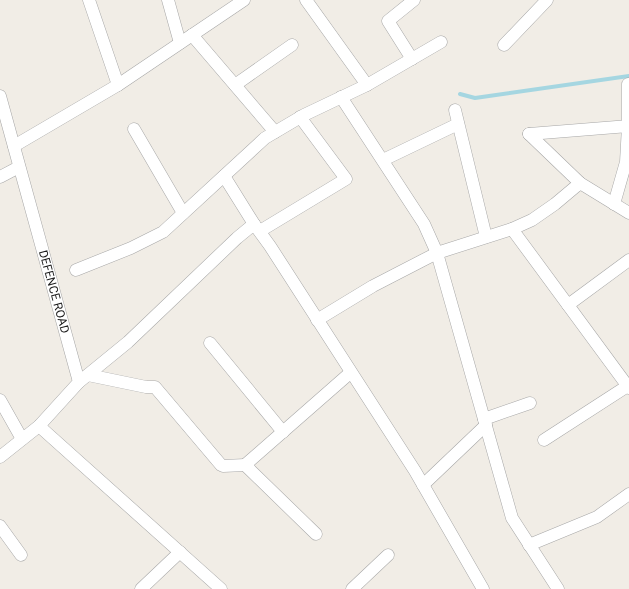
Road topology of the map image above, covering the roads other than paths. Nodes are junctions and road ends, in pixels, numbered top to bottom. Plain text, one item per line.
1 (89, 0) edge
2 (168, 0) edge
3 (244, 0) edge
4 (306, 0) edge
5 (547, 0) edge
6 (407, 2) edge
7 (192, 36) junction
8 (441, 42) dead end
9 (180, 44) junction
10 (504, 44) dead end
11 (292, 45) dead end
12 (412, 59) junction
13 (628, 84) dead end
14 (118, 85) junction
15 (235, 85) junction
16 (367, 85) junction
17 (0, 96) edge
18 (341, 97) junction
19 (455, 110) dead end
20 (300, 117) junction
21 (458, 124) junction
22 (629, 126) edge
23 (134, 129) dead end
24 (275, 132) junction
25 (14, 146) junction
26 (382, 160) junction
27 (20, 167) junction
28 (224, 176) junction
29 (0, 177) edge
30 (580, 183) junction
31 (614, 204) junction
32 (183, 213) junction
33 (629, 213) edge
34 (257, 228) junction
35 (512, 229) junction
36 (486, 237) junction
37 (437, 254) junction
38 (629, 260) edge
39 (76, 270) dead end
40 (568, 304) junction
41 (317, 320) junction
42 (210, 343) dead end
43 (350, 373) junction
44 (83, 379) junction
45 (629, 386) edge
46 (0, 400) edge
47 (530, 403) dead end
48 (485, 422) junction
49 (39, 426) junction
50 (283, 432) junction
51 (22, 439) junction
52 (544, 440) dead end
53 (0, 457) edge
54 (245, 465) junction
55 (423, 485) junction
56 (629, 494) edge
57 (0, 526) edge
58 (316, 534) dead end
59 (529, 545) junction
60 (180, 552) junction
61 (21, 555) dead end
62 (388, 555) dead end
63 (141, 589) edge
64 (221, 589) edge
65 (352, 589) edge
66 (483, 589) edge
67 (558, 589) edge

1 - 14 street
2 - 9 street
3 - 7 street
4 - 16 street
5 - 10 street
6 - 12 street
7 - 9 street
7 - 15 street
8 - 12 street
9 - 14 street
11 - 15 street
12 - 16 street
13 - 22 street
14 - 25 street
15 - 24 street
16 - 18 street
17 - 25 street, DEFENCE ROAD
18 - 20 street
18 - 26 street
19 - 21 street
20 - 24 street
20 - 34 street
21 - 26 street
21 - 36 street
22 - 30 street
22 - 31 street
23 - 32 street
24 - 28 street
25 - 27 street, DEFENCE ROAD
26 - 37 street
27 - 29 street
27 - 44 street, DEFENCE ROAD
28 - 32 street
28 - 34 street
30 - 31 street
30 - 35 street
31 - 33 street
32 - 39 street
34 - 41 street
34 - 44 street
35 - 36 street
35 - 40 street
36 - 37 street
37 - 41 street
37 - 48 street
38 - 40 street
40 - 45 street
41 - 43 street
42 - 50 street
43 - 50 street
43 - 55 street
44 - 49 street
44 - 54 street
45 - 52 street
46 - 51 street
47 - 48 street
48 - 55 street
48 - 59 street
49 - 51 street
49 - 60 street
50 - 54 street
51 - 53 street
54 - 58 street
55 - 66 street
56 - 59 street
57 - 61 street
59 - 67 street
60 - 63 street
60 - 64 street
62 - 65 street

